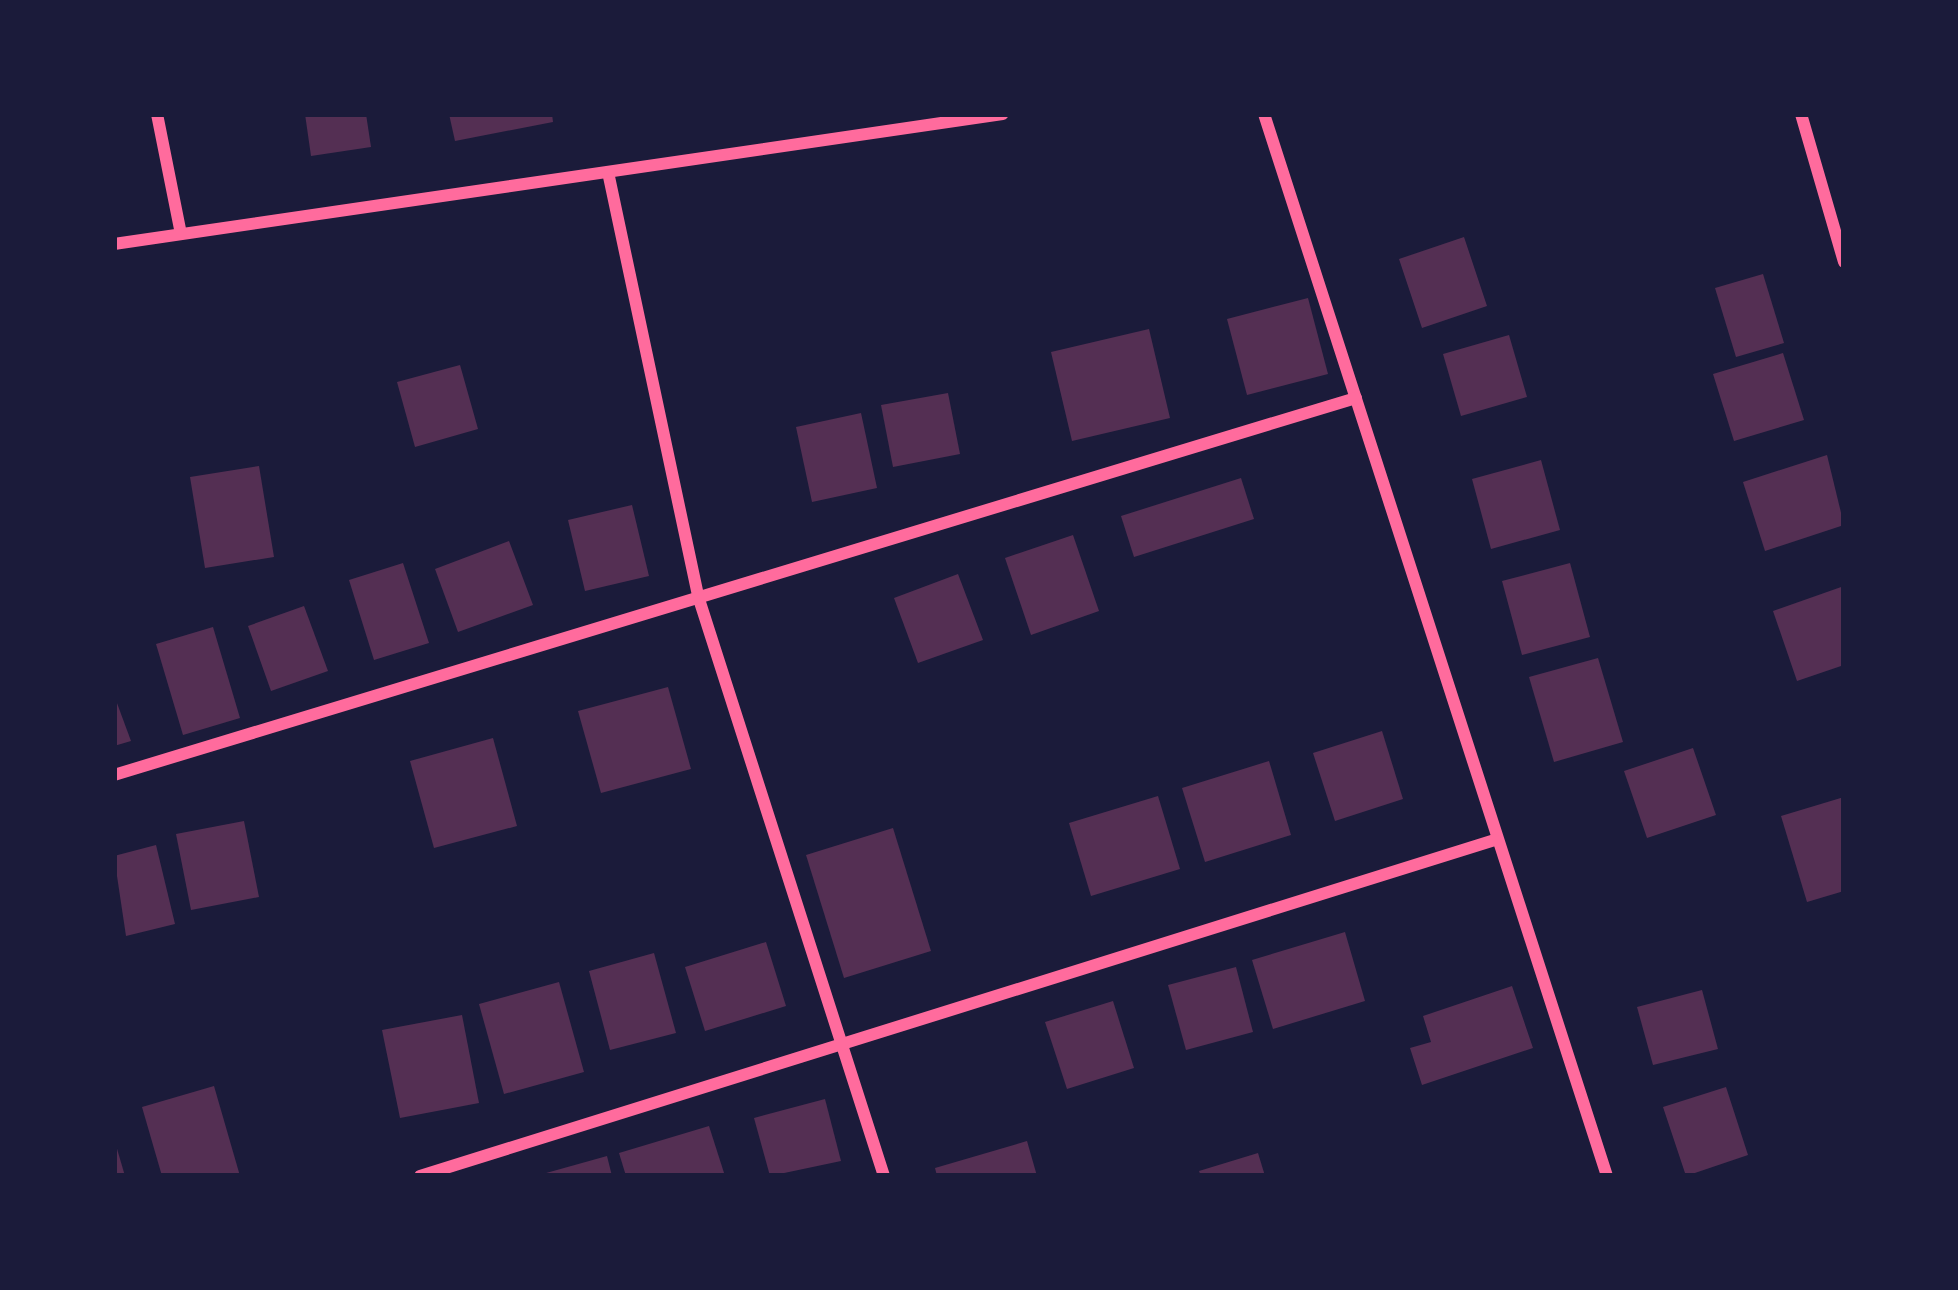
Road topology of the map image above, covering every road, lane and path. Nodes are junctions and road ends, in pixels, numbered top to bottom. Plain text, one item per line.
1 (157, 114) edge
2 (1003, 114) edge
3 (1264, 114) edge
4 (1801, 114) edge
5 (608, 172) junction
6 (181, 234) junction
7 (114, 244) edge
8 (1844, 262) edge
9 (1356, 398) junction
10 (698, 596) junction
11 (114, 775) edge
12 (1495, 840) junction
13 (842, 1046) junction
14 (420, 1176) edge
15 (884, 1176) edge
16 (1607, 1176) edge

1 - 6 street
2 - 5 street
3 - 9 street
4 - 8 street
5 - 6 street
5 - 10 street
6 - 7 street
9 - 10 street
9 - 12 street
10 - 11 street
10 - 13 street
12 - 13 street
12 - 16 street
13 - 14 street
13 - 15 street

